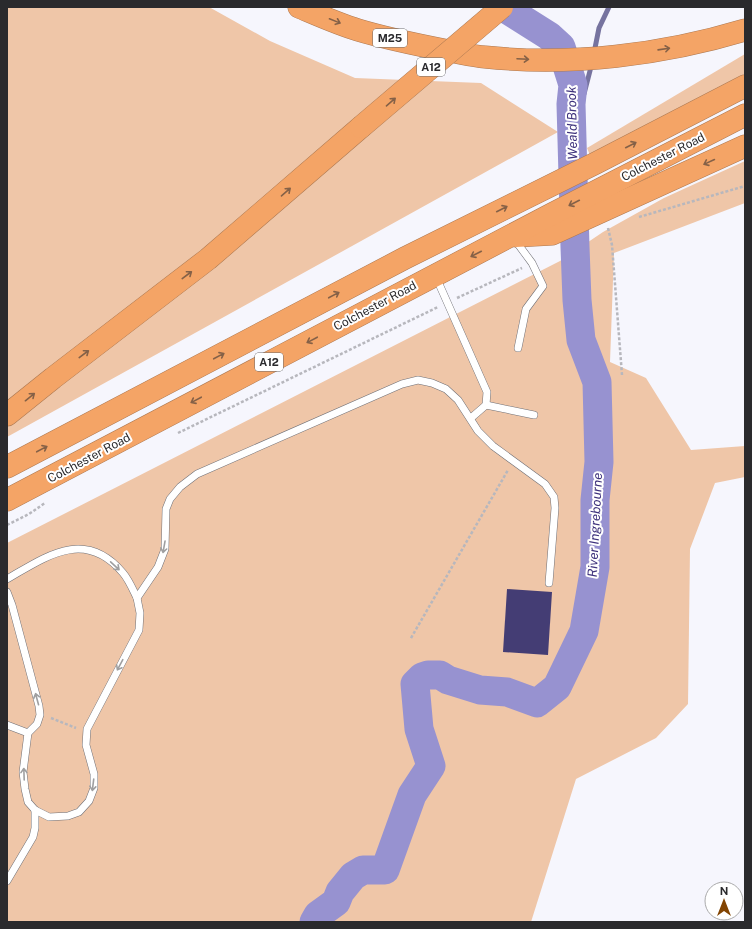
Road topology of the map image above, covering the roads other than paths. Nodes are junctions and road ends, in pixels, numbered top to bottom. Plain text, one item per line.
1 (299, 7) edge
2 (502, 7) edge
3 (745, 30) edge
4 (745, 86) edge
5 (745, 115) edge
6 (745, 146) edge
7 (552, 224) junction
8 (511, 236) junction
9 (435, 275) junction
10 (518, 348) dead end
11 (486, 405) junction
12 (7, 415) edge
13 (534, 415) dead end
14 (471, 418) junction
15 (7, 467) edge
16 (7, 500) edge
17 (7, 579) edge
18 (549, 583) dead end
19 (7, 592) edge
20 (137, 598) junction
21 (7, 725) edge
22 (28, 733) junction
23 (35, 810) junction
24 (7, 882) edge

1 -> 3 highway, M25
12 -> 2 highway, A12, bridge
15 -> 4 highway, Colchester Road / A12
5 -> 7 highway, Colchester Road / A12
6 -> 7 highway, A12
7 - 8 highway, A12
8 -> 9 highway, Colchester Road / A12
8 - 10 lane
9 - 11 lane
9 -> 16 highway, Colchester Road / A12
11 - 13 lane
11 - 14 lane
14 - 18 lane
14 -> 20 lane
17 -> 20 lane
22 -> 19 lane
20 -> 23 lane
21 - 22 lane
23 -> 22 lane
23 - 24 lane

